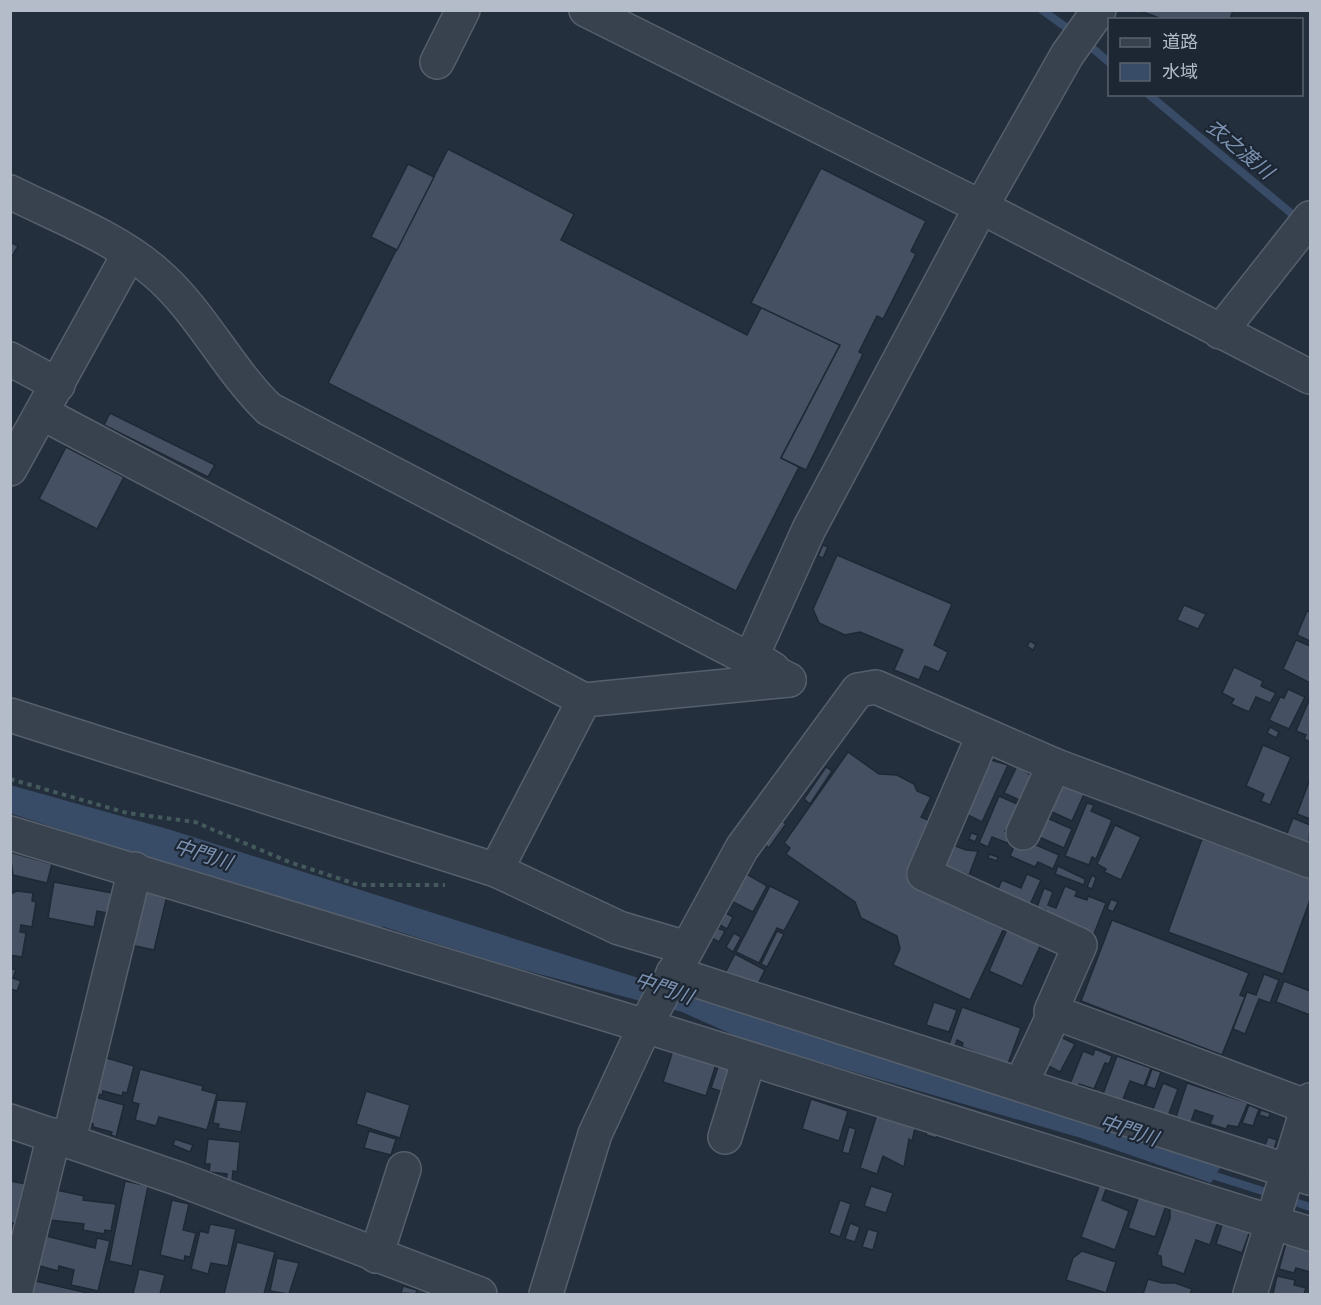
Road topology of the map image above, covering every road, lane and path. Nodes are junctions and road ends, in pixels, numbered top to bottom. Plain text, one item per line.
1 (463, 10) edge
2 (586, 10) edge
3 (1097, 12) edge
4 (437, 62) dead end
5 (10, 192) edge
6 (981, 207) junction
7 (1302, 228) edge
8 (129, 254) junction
9 (1220, 332) junction
10 (10, 359) edge
11 (1311, 377) edge
12 (58, 385) junction
13 (42, 413) junction
14 (10, 469) edge
15 (789, 680) junction
16 (584, 700) junction
17 (10, 715) edge
18 (983, 736) junction
19 (1054, 765) junction
20 (10, 779) edge
21 (10, 833) edge
22 (1023, 833) dead end
23 (1311, 861) edge
24 (135, 869) junction
25 (496, 870) junction
26 (447, 885) dead end
27 (680, 961) junction
28 (1055, 1012) junction
29 (646, 1024) junction
30 (749, 1059) junction
31 (1021, 1084) junction
32 (1309, 1104) edge
33 (10, 1121) edge
34 (725, 1137) dead end
35 (62, 1138) junction
36 (404, 1169) dead end
37 (1295, 1174) edge
38 (1273, 1220) junction
39 (1311, 1234) edge
40 (376, 1256) junction
41 (15, 1294) edge
42 (480, 1294) edge
43 (546, 1294) edge
44 (1250, 1294) edge

1 - 4 street
2 - 6 street
3 - 6 street
5 - 8 street
6 - 9 street
6 - 15 street
7 - 9 street
8 - 12 street
8 - 15 street
9 - 11 street
10 - 12 street
12 - 13 street
13 - 14 street
13 - 16 street
15 - 16 street
16 - 25 street
17 - 25 street
18 - 19 street
18 - 27 street
18 - 28 street
19 - 22 street
19 - 23 street
20 - 26 path
21 - 24 street
24 - 29 street
24 - 35 street
25 - 27 street
27 - 29 street
27 - 31 street
28 - 31 street
28 - 32 street
29 - 30 street
29 - 43 street
30 - 34 street
30 - 38 street
31 - 37 street
32 - 37 street
33 - 35 street
35 - 40 street
35 - 41 street
36 - 40 street
37 - 38 street
38 - 39 street
38 - 44 street
40 - 42 street

